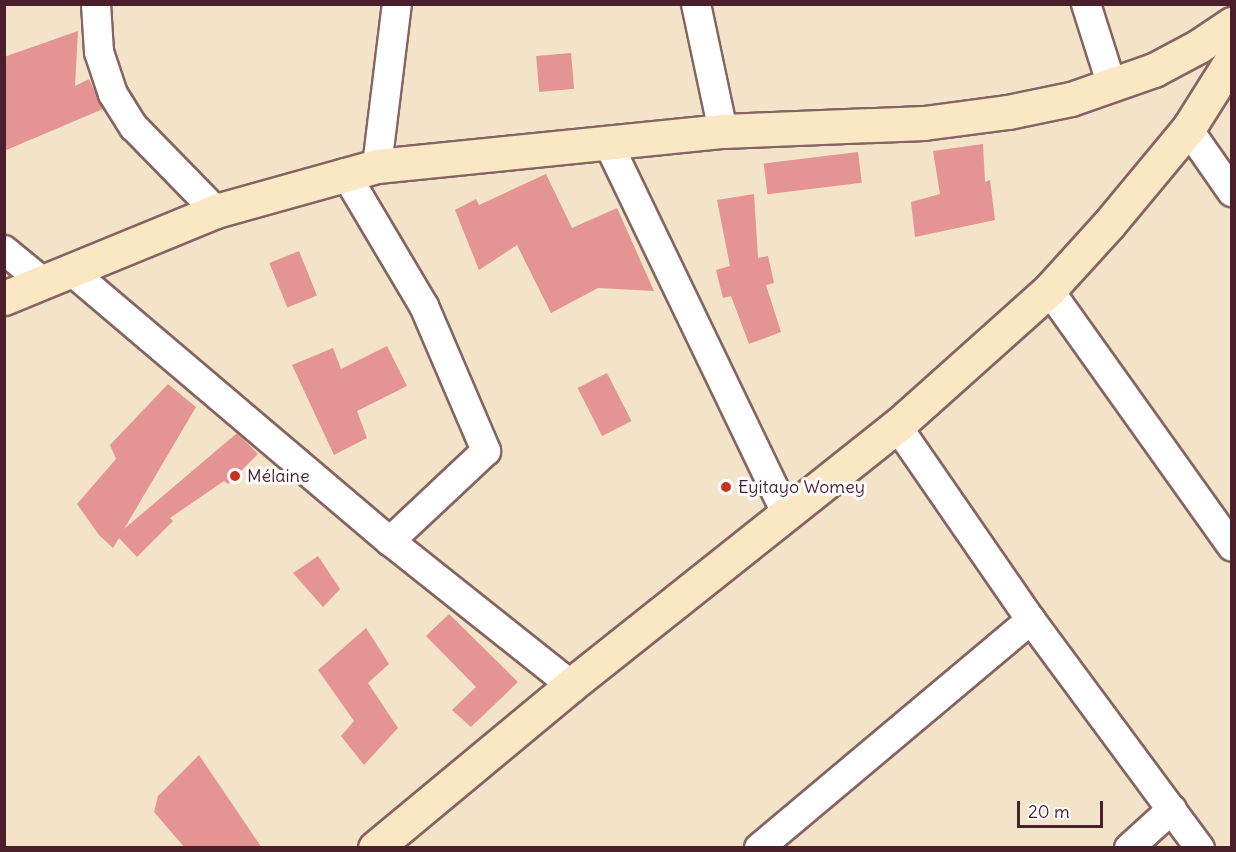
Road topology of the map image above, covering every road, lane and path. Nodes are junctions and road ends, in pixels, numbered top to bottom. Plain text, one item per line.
1 (96, 4) edge
2 (397, 4) edge
3 (696, 4) edge
4 (1086, 4) edge
5 (1232, 24) edge
6 (1232, 59) edge
7 (1112, 86) junction
8 (1188, 129) junction
9 (723, 131) junction
10 (608, 143) junction
11 (377, 166) junction
12 (345, 173) junction
13 (1232, 192) edge
14 (216, 211) junction
15 (4, 250) edge
16 (56, 276) junction
17 (1049, 290) junction
18 (4, 298) edge
19 (897, 426) junction
20 (786, 513) junction
21 (390, 541) junction
22 (1232, 547) edge
23 (1031, 620) junction
24 (571, 685) junction
25 (1172, 809) junction
26 (375, 848) edge
27 (759, 848) edge
28 (1129, 848) edge
29 (1200, 848) edge

1 - 14 street
2 - 11 street
3 - 9 street
4 - 7 street
5 - 7 main road
6 - 8 main road
7 - 9 main road
8 - 13 street
8 - 17 main road
9 - 10 main road
10 - 11 main road
10 - 20 street
11 - 12 main road
12 - 14 main road
12 - 21 street
14 - 16 main road
15 - 16 street
16 - 18 main road
16 - 21 street
17 - 19 main road
17 - 22 street
19 - 20 main road
19 - 23 street
20 - 24 main road
21 - 24 street
23 - 25 street
23 - 27 street
24 - 26 main road
25 - 28 street
25 - 29 street

